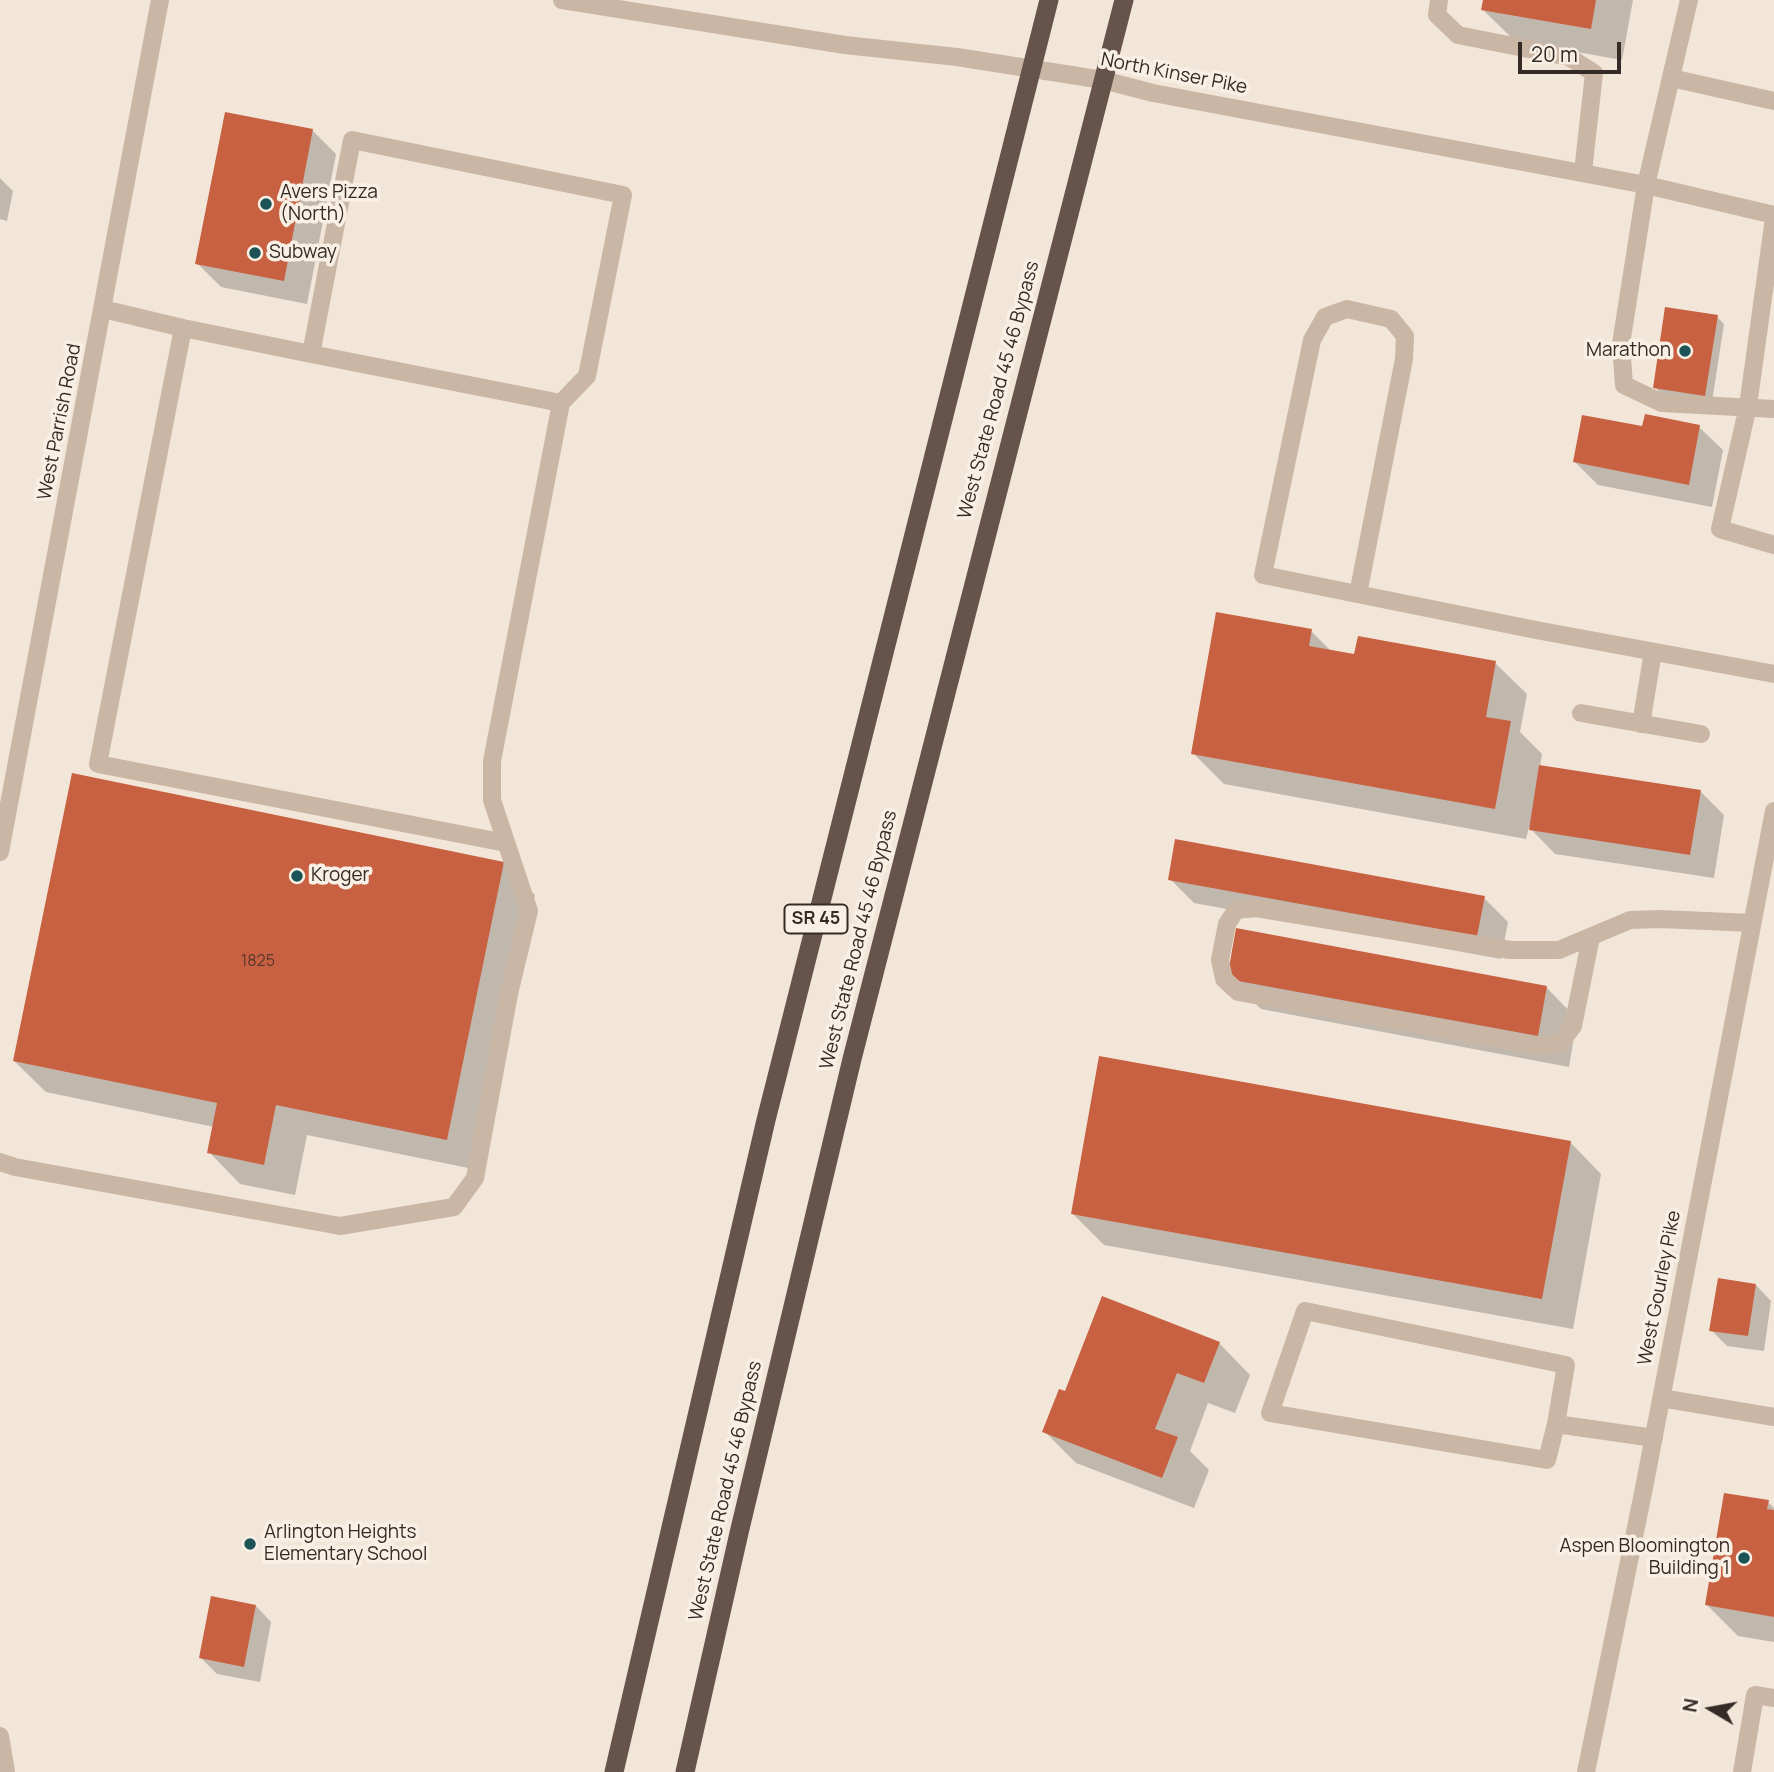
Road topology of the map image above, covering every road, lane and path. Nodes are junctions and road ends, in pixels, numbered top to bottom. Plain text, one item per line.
1 (160, 0) edge
2 (562, 0) edge
3 (1049, 0) edge
4 (1124, 0) edge
5 (1439, 0) edge
6 (1689, 0) edge
7 (1031, 70) junction
8 (1671, 78) junction
9 (1103, 80) junction
10 (1774, 101) edge
11 (1583, 172) junction
12 (1646, 185) junction
13 (1774, 217) edge
14 (103, 309) junction
15 (183, 328) junction
16 (310, 354) junction
17 (561, 403) junction
18 (1748, 406) junction
19 (1774, 409) edge
20 (1774, 545) edge
21 (1358, 594) junction
22 (1653, 652) junction
23 (1774, 674) edge
24 (1581, 713) dead end
25 (1641, 724) junction
26 (1701, 734) dead end
27 (1774, 811) edge
28 (506, 843) junction
29 (0, 852) edge
30 (1752, 923) junction
31 (1591, 937) junction
32 (0, 1162) edge
33 (1661, 1398) junction
34 (1774, 1417) edge
35 (1556, 1424) junction
36 (1654, 1438) junction
37 (1774, 1698) edge
38 (0, 1737) edge
39 (6, 1772) edge
40 (614, 1772) edge
41 (685, 1772) edge
42 (1586, 1772) edge
43 (1742, 1772) edge

1 - 14 street, West Parrish Road
2 - 7 street, North Kinser Pike
3 - 7 highway, SR 45
4 - 9 highway, West State Road 45 46 Bypass
5 - 11 street
6 - 8 street
7 - 9 street, North Kinser Pike
7 - 40 highway, SR 45
8 - 10 street
8 - 12 street
9 - 11 street, North Kinser Pike
9 - 41 highway, West State Road 45 46 Bypass
11 - 12 street, North Kinser Pike
12 - 13 street, North Kinser Pike
12 - 18 street
13 - 18 street
14 - 15 street
14 - 29 street, West Parrish Road
15 - 16 street
15 - 28 street
16 - 17 street
16 - 17 street
17 - 28 street
18 - 19 street
18 - 20 street
21 - 21 street
21 - 22 street
22 - 23 street
22 - 25 street
24 - 25 street
25 - 26 street
27 - 30 street, West Gourley Pike
28 - 32 street
30 - 31 street
30 - 33 street, West Gourley Pike
31 - 31 street
33 - 34 street
33 - 36 street, West Gourley Pike
35 - 35 street
35 - 36 street
36 - 42 street, West Gourley Pike
37 - 43 street
38 - 39 street

